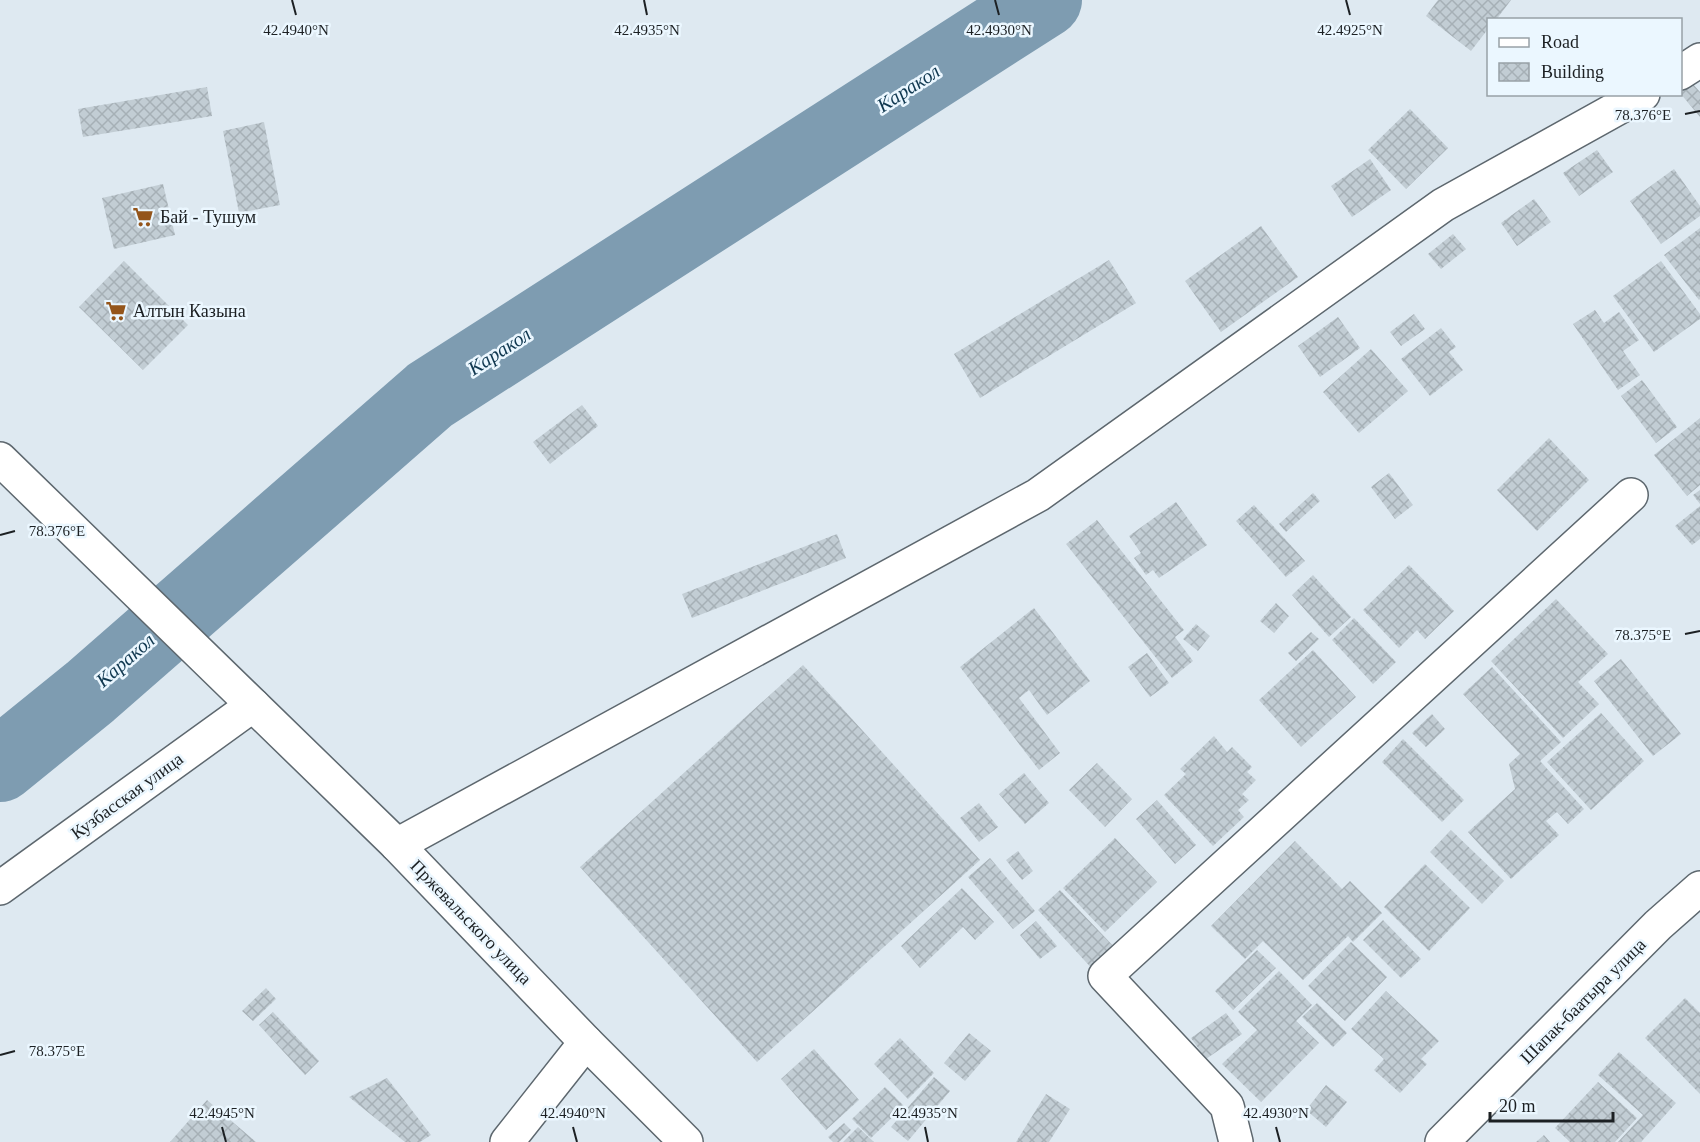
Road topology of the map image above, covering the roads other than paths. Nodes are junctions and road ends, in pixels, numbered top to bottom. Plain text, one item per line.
1 (1700, 60) edge
2 (1682, 72) edge
3 (1639, 96) edge
4 (0, 459) edge
5 (1631, 495) dead end
6 (253, 705) junction
7 (397, 845) junction
8 (0, 888) edge
9 (1700, 888) edge
10 (586, 1042) junction
11 (507, 1142) edge
12 (686, 1142) edge
13 (1236, 1142) edge
14 (1442, 1142) edge

1 - 2 street
3 - 7 street
4 - 6 street, Пржевальского улица
5 - 13 street
6 - 7 street, Пржевальского улица
6 - 8 street, Кузбасская улица
7 - 10 street, Пржевальского улица
9 - 14 street, Шапак-баатыра улица
10 - 11 street
10 - 12 street, Пржевальского улица

